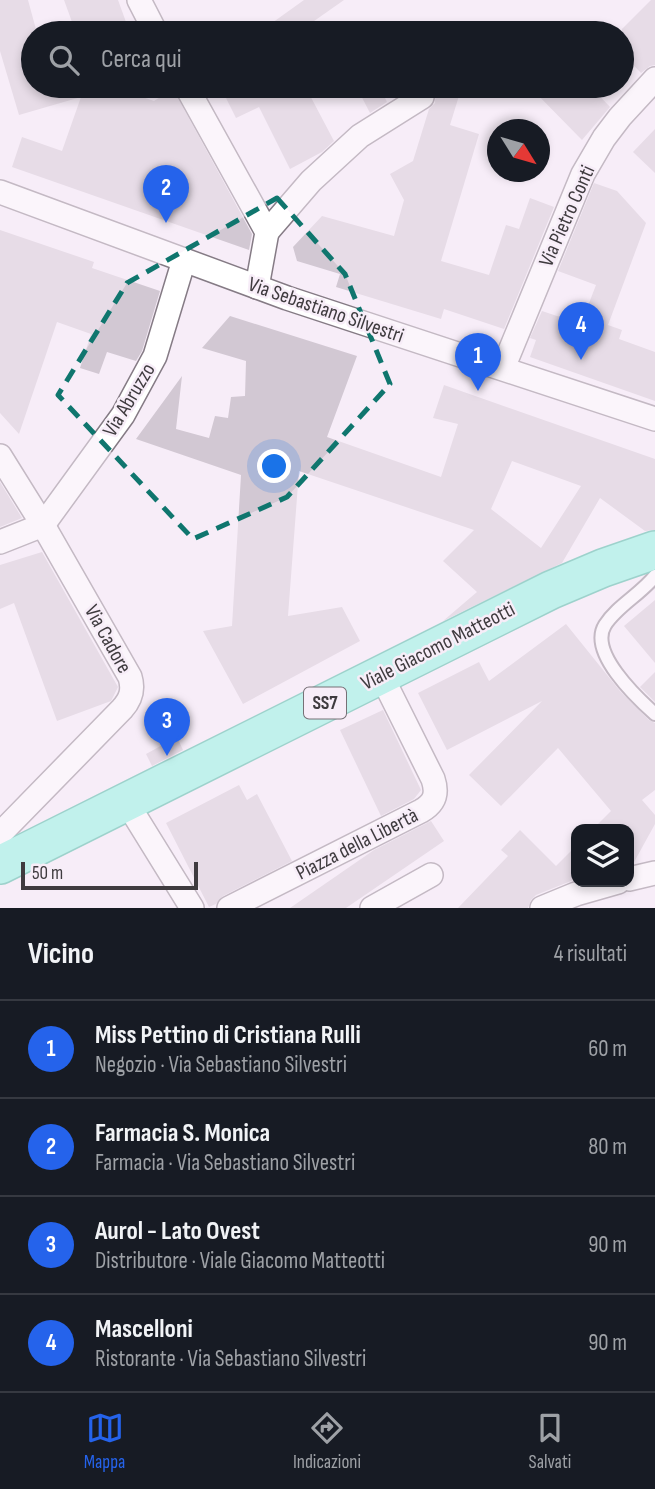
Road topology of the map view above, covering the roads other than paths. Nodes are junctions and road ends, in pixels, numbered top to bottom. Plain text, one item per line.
1 (139, 0) edge
2 (150, 21) edge
3 (655, 79) edge
4 (193, 98) edge
5 (420, 98) edge
6 (0, 192) edge
7 (267, 232) junction
8 (184, 260) junction
9 (257, 287) junction
10 (503, 368) junction
11 (655, 419) edge
12 (0, 456) edge
13 (43, 525) junction
14 (0, 542) edge
15 (655, 550) edge
16 (655, 576) edge
17 (381, 675) junction
18 (655, 714) edge
19 (127, 803) junction
20 (0, 834) edge
21 (0, 865) edge
22 (655, 873) edge
23 (431, 875) dead end
24 (634, 878) edge
25 (600, 887) edge
26 (192, 908) edge
27 (229, 908) edge
28 (372, 908) edge
29 (542, 908) edge

1 - 2 street
3 - 10 street, Via Pietro Conti
4 - 7 street
5 - 7 street
6 - 8 street, Via Sebastiano Silvestri
7 - 9 street
8 - 9 street, Via Sebastiano Silvestri
8 - 13 street, Via Abruzzo
9 - 10 street, Via Sebastiano Silvestri
10 - 11 street, Via Sebastiano Silvestri
12 - 13 street, Via Cadore
13 - 14 street
13 - 20 street, Via Cadore
15 - 17 main road, Viale Giacomo Matteotti / SS7
16 - 18 lane
17 - 19 main road, Viale Giacomo Matteotti / SS7
17 - 27 street, Piazza della Libertà
19 - 21 main road, Viale Giacomo Matteotti / SS7
19 - 26 street
22 - 24 street
23 - 28 street
25 - 29 street

